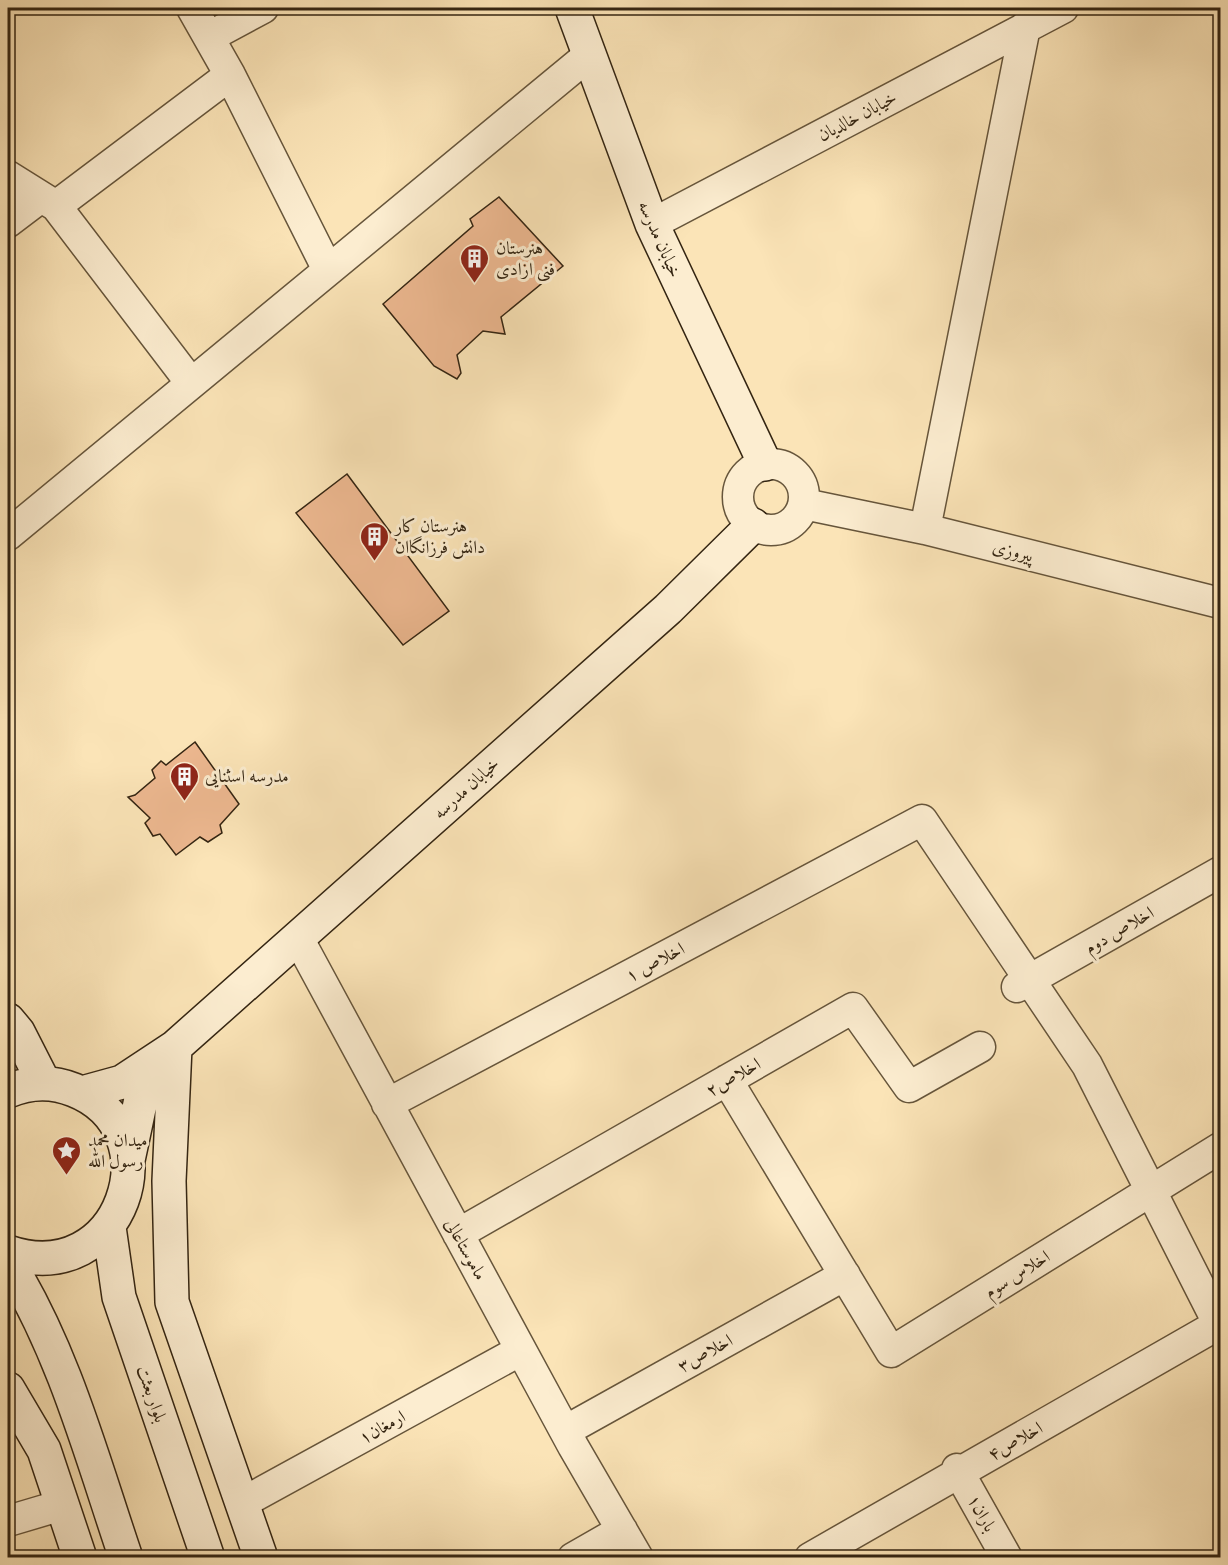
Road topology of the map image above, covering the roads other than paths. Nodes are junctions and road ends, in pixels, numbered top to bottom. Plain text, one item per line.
1 (192, 8) edge
2 (263, 8) edge
3 (572, 8) edge
4 (1063, 8) edge
5 (1025, 27) junction
6 (209, 37) junction
7 (589, 55) junction
8 (230, 75) junction
9 (8, 176) edge
10 (49, 201) junction
11 (8, 222) edge
12 (652, 224) junction
13 (328, 270) junction
14 (191, 383) junction
15 (765, 464) junction
16 (804, 504) junction
17 (753, 525) junction
18 (925, 529) junction
19 (8, 534) edge
20 (1221, 603) edge
21 (1221, 872) edge
22 (298, 938) junction
23 (1024, 984) junction
24 (8, 1020) edge
25 (176, 1047) junction
26 (980, 1047) dead end
27 (727, 1080) junction
28 (44, 1083) junction
29 (8, 1091) edge
30 (82, 1093) junction
31 (387, 1104) junction
32 (1221, 1148) edge
33 (128, 1160) junction
34 (1151, 1190) junction
35 (108, 1227) junction
36 (458, 1233) junction
37 (8, 1252) edge
38 (8, 1262) edge
39 (844, 1275) junction
40 (1220, 1325) edge
41 (521, 1350) junction
42 (8, 1389) edge
43 (565, 1431) junction
44 (958, 1471) junction
45 (242, 1503) junction
46 (62, 1505) junction
47 (8, 1521) edge
48 (622, 1530) junction
49 (80, 1557) edge
50 (126, 1557) edge
51 (208, 1557) edge
52 (261, 1557) edge
53 (573, 1557) edge
54 (638, 1557) edge
55 (810, 1557) edge
56 (1007, 1557) edge

1 - 6 street
2 - 6 street
3 - 7 main road, خیابان مدرسه
4 - 5 street, خیابان خالدیان
5 - 12 street, خیابان خالدیان
5 - 18 street
6 - 8 street
7 - 12 main road, خیابان مدرسه
7 - 13 street
8 - 10 street
8 - 13 street
9 - 10 street
10 - 11 street
10 - 14 street
12 - 15 main road, خیابان مدرسه
13 - 14 street
14 - 19 street
15 - 16 street
15 - 17 street
16 - 17 street
16 - 18 street, پیروزی
17 - 22 main road, خیابان مدرسه
18 - 20 street, پیروزی
21 - 23 street, اخلاص دوم
22 - 25 main road, خیابان مدرسه
22 - 31 street, ماموستاعالی
23 - 31 street, اخلاص ۱
23 - 34 street
24 - 28 main road
25 - 30 main road
25 - 33 main road
25 - 45 main road
26 - 27 street, اخلاص۲
27 - 36 street, اخلاص۲
27 - 39 street
28 - 29 main road
28 - 30 main road
30 - 33 main road
31 - 36 street, ماموستاعالی
32 - 34 street, اخلاس سوم
33 - 35 main road
34 - 39 street, اخلاس سوم
34 - 40 street
35 - 37 main road
35 - 51 main road, بلوار بعثت
36 - 41 street, ماموستاعالی
38 - 50 main road
39 - 43 street, اخلاص۳
40 - 44 street, اخلاص۴
41 - 43 street, ماموستاعالی
41 - 45 street, ارمغان۱
42 - 46 main road
43 - 48 street, ماموستاعالی
44 - 55 street, اخلاص۴
44 - 56 street, باران۱
45 - 52 main road
46 - 47 street
46 - 49 main road
48 - 53 street
48 - 54 street, ماموستاعالی

